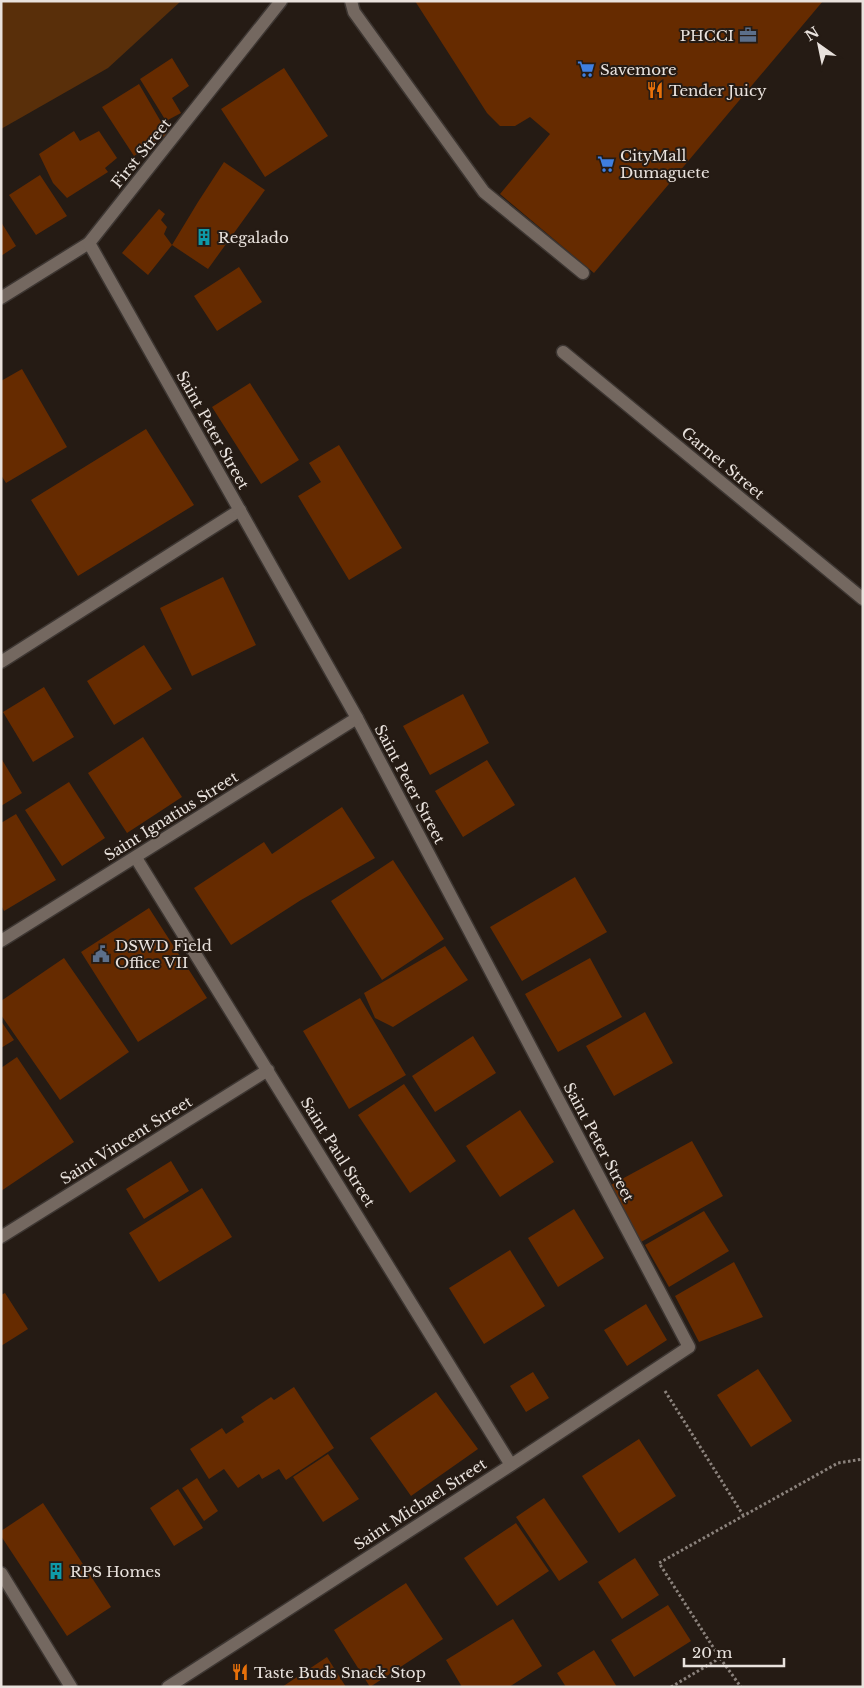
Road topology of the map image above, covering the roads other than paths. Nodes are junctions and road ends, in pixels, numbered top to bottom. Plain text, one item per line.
1 (281, 1) edge
2 (351, 1) edge
3 (89, 243) junction
4 (583, 273) dead end
5 (1, 298) edge
6 (563, 352) dead end
7 (240, 510) junction
8 (863, 599) edge
9 (1, 662) edge
10 (357, 718) junction
11 (136, 858) junction
12 (1, 941) edge
13 (268, 1070) junction
14 (1, 1237) edge
15 (689, 1347) joint
16 (511, 1465) junction
17 (1, 1573) edge
18 (71, 1687) edge
19 (168, 1687) edge

1 - 3 street, First Street
2 - 4 street
3 - 5 street, First Street
3 - 7 street, Saint Peter Street
6 - 8 street, Garnet Street
7 - 9 street
7 - 10 street, Saint Peter Street
10 - 11 street, Saint Ignatius Street
10 - 15 street, Saint Peter Street
11 - 12 street, Saint Ignatius Street
11 - 13 street, Saint Paul Street
13 - 14 street, Saint Vincent Street
13 - 16 street, Saint Paul Street
15 - 16 street, Saint Michael Street
16 - 19 street, Saint Michael Street
17 - 18 street

